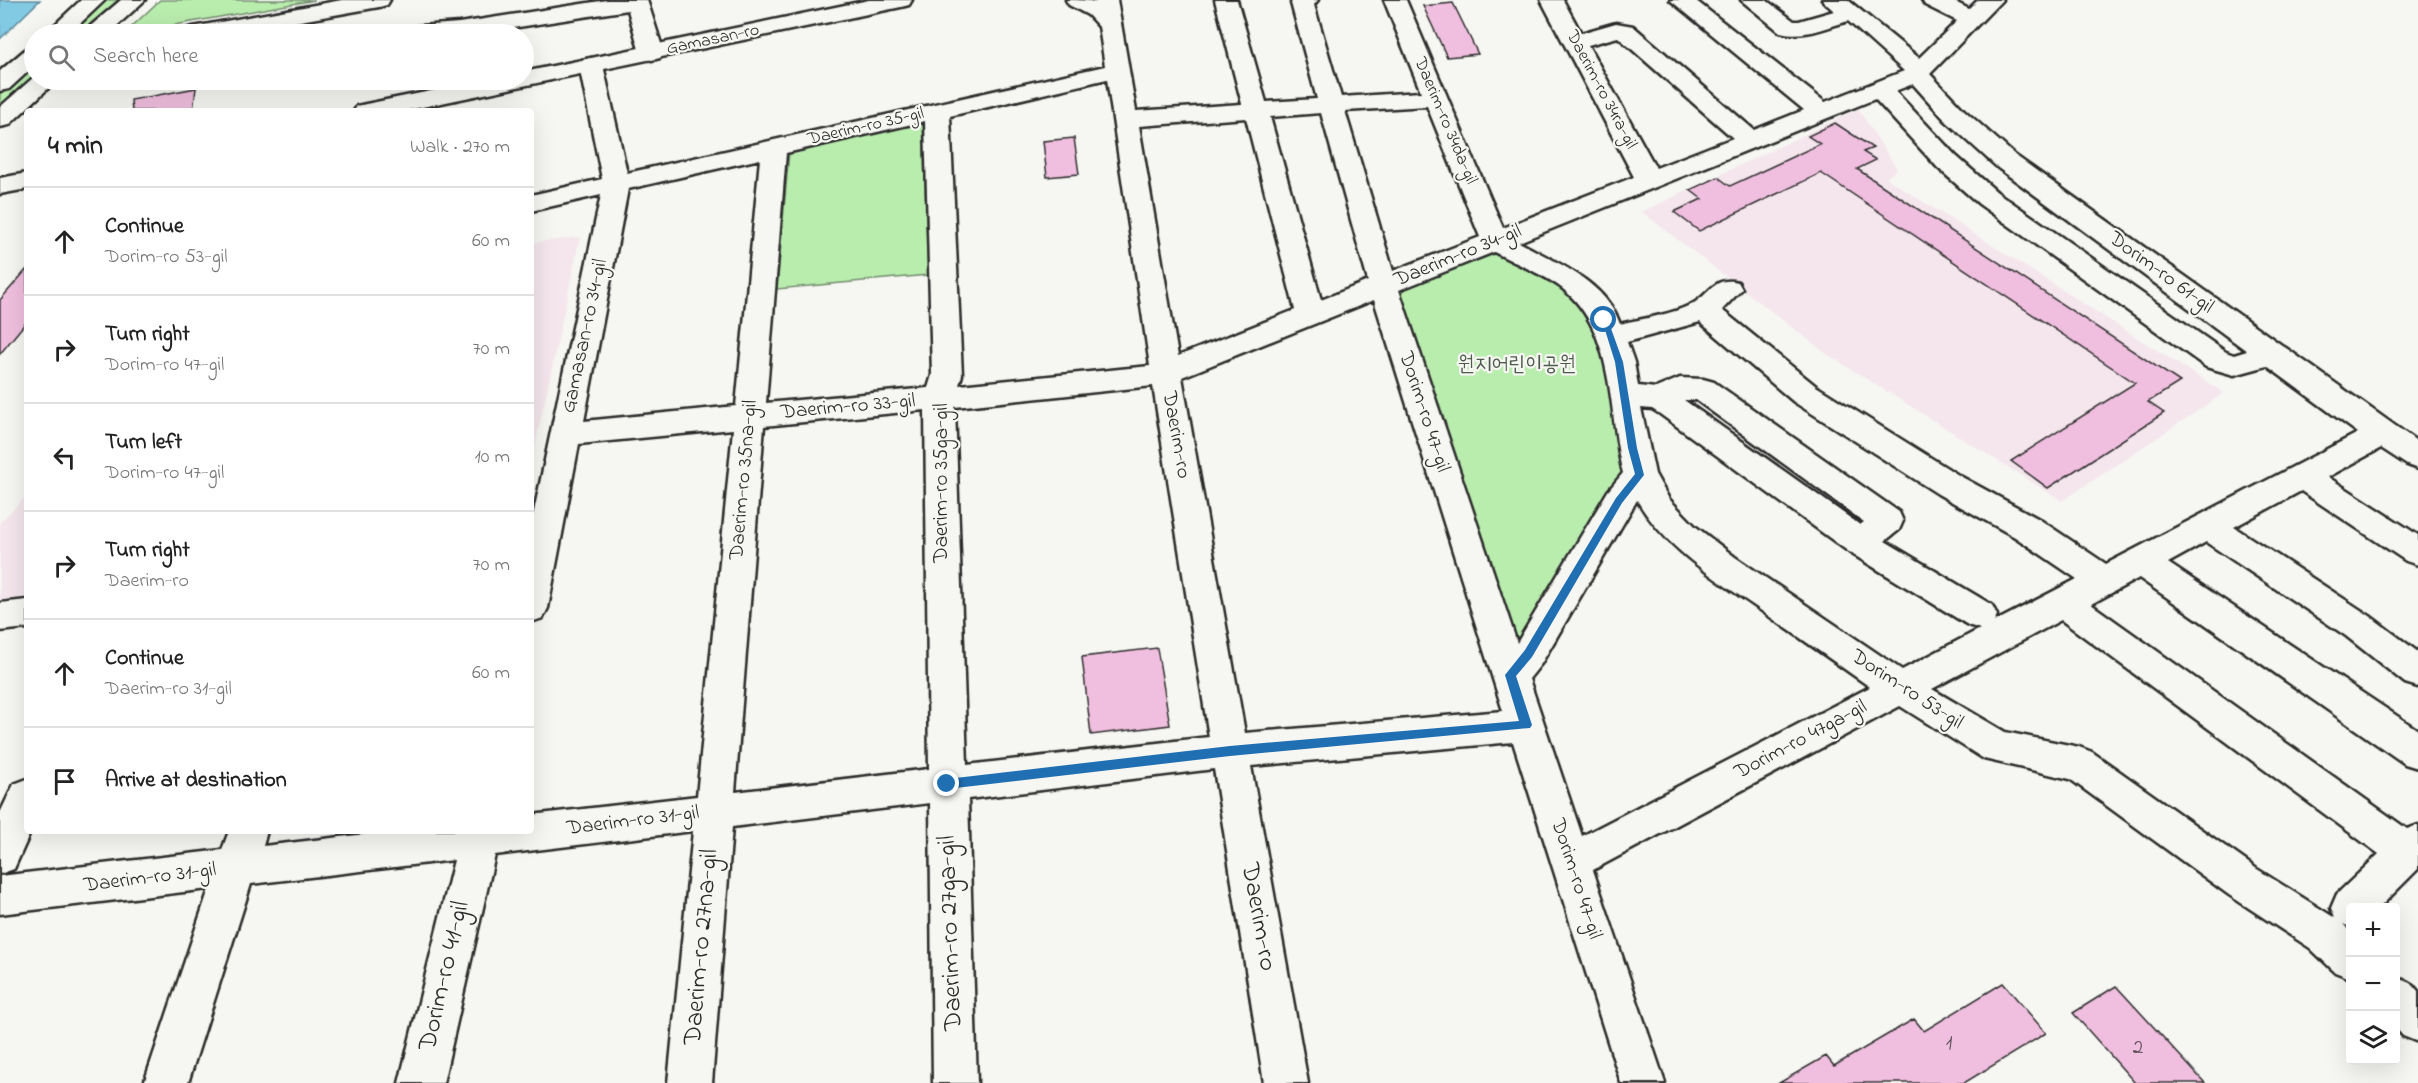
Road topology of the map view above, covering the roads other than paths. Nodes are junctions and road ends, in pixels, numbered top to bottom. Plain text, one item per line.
1 (94, 0) edge
2 (134, 0) edge
3 (379, 0) edge
4 (901, 0) edge
5 (1077, 0) edge
6 (1226, 0) edge
7 (1307, 0) edge
8 (1395, 0) edge
9 (1552, 0) edge
10 (1681, 0) edge
11 (1752, 0) edge
12 (1833, 0) edge
13 (1933, 0) edge
14 (1991, 0) edge
15 (636, 1) edge
16 (1108, 12) edge
17 (1852, 13) junction
18 (1971, 18) junction
19 (67, 24) edge
20 (106, 24) edge
21 (280, 24) edge
22 (496, 24) edge
23 (1575, 42) junction
24 (652, 53) junction
25 (24, 63) edge
26 (591, 65) junction
27 (1117, 70) junction
28 (1917, 74) junction
29 (534, 77) edge
30 (0, 84) edge
31 (1879, 89) junction
32 (34, 90) edge
33 (468, 90) edge
34 (1435, 98) junction
35 (1331, 106) junction
36 (381, 108) edge
37 (937, 111) junction
38 (1256, 111) junction
39 (1822, 112) junction
40 (1125, 119) junction
41 (0, 120) edge
42 (1751, 140) junction
43 (774, 148) junction
44 (1649, 180) junction
45 (24, 182) edge
46 (616, 184) junction
47 (0, 186) edge
48 (534, 202) edge
49 (1495, 241) junction
50 (1383, 286) junction
51 (1728, 289) dead end
52 (1704, 310) junction
53 (1311, 315) junction
54 (1612, 336) junction
55 (2273, 354) junction
56 (1166, 372) junction
57 (1624, 394) junction
58 (940, 398) junction
59 (750, 416) junction
60 (565, 434) junction
61 (2382, 434) junction
62 (2418, 457) edge
63 (1640, 475) junction
64 (2302, 476) junction
65 (2207, 526) junction
66 (2418, 552) edge
67 (536, 559) edge
68 (2139, 561) junction
69 (534, 579) edge
70 (2104, 580) junction
71 (2063, 602) junction
72 (24, 614) edge
73 (1980, 615) dead end
74 (0, 617) edge
75 (2418, 672) edge
76 (1510, 675) junction
77 (1900, 688) junction
78 (1526, 725) junction
79 (1230, 751) junction
80 (2418, 752) edge
81 (947, 784) junction
82 (24, 803) edge
83 (714, 812) junction
84 (478, 846) edge
85 (2413, 848) edge
86 (242, 849) edge
87 (0, 856) edge
88 (1571, 862) junction
89 (0, 895) edge
90 (2344, 927) edge
91 (2400, 1003) edge
92 (2418, 1021) edge
93 (166, 1083) edge
94 (421, 1083) edge
95 (690, 1083) edge
96 (955, 1083) edge
97 (1286, 1083) edge
98 (1643, 1083) edge

1 - 19 street
2 - 20 street
3 - 21 street
4 - 24 street, Gamasan-ro
5 - 16 street
6 - 38 street
7 - 35 street, Dorim-ro 47-gil
8 - 34 street, Daerim-ro 34da-gil
9 - 23 street, Daerim-ro 34ra-gil
10 - 39 street
11 - 17 street
12 - 17 street, Dorim-ro 61-gil
13 - 18 street
14 - 18 street, Daerim-ro 34-gil
15 - 22 street
15 - 24 street
16 - 27 street, Daerim-ro
17 - 28 street, Dorim-ro 61-gil
18 - 28 street, Daerim-ro 34-gil
23 - 42 street
23 - 44 street, Daerim-ro 34ra-gil
24 - 26 street, Gamasan-ro
25 - 30 street
26 - 29 street, Gamasan-ro
26 - 46 street, Gamasan-ro 34-gil
27 - 37 street, Daerim-ro 35-gil
27 - 40 street, Daerim-ro
28 - 31 street, Daerim-ro 34-gil
28 - 55 street, Dorim-ro 61-gil
31 - 39 street, Daerim-ro 34-gil
31 - 55 street
32 - 41 street
33 - 36 street, Gamasan-ro
34 - 35 street
34 - 49 street, Daerim-ro 34da-gil
35 - 38 street
35 - 50 street, Dorim-ro 47-gil
37 - 43 street, Daerim-ro 35-gil
37 - 58 street, Daerim-ro 35ga-gil
38 - 40 street
38 - 53 street
39 - 42 street, Daerim-ro 34-gil
40 - 56 street, Daerim-ro
42 - 44 street, Daerim-ro 34-gil
43 - 46 street, Daerim-ro 35-gil
43 - 59 street, Daerim-ro 35na-gil
44 - 49 street, Daerim-ro 34-gil
45 - 47 street
46 - 48 street, Daerim-ro 35-gil
46 - 60 street, Gamasan-ro 34-gil
49 - 50 street, Daerim-ro 34-gil
49 - 54 street, Dorim-ro 53-gil
50 - 53 street, Daerim-ro 34-gil
50 - 76 street, Dorim-ro 47-gil
51 - 52 street
52 - 54 street
52 - 70 street
53 - 56 street, Daerim-ro 34-gil
54 - 57 street, Dorim-ro 53-gil
55 - 61 street, Dorim-ro 61-gil
56 - 58 street, Daerim-ro 33-gil
56 - 79 street, Daerim-ro
57 - 63 street, Dorim-ro 53-gil
57 - 73 street
58 - 59 street, Daerim-ro 33-gil
58 - 81 street, Daerim-ro 35ga-gil
59 - 60 street, Daerim-ro 33-gil
59 - 83 street, Daerim-ro 35na-gil
60 - 67 street, Gamasan-ro 34-gil
61 - 62 street, Dorim-ro 61-gil
61 - 64 street, Dorim-ro 47ga-gil
63 - 76 street
63 - 77 street, Dorim-ro 53-gil
64 - 65 street, Dorim-ro 47ga-gil
64 - 66 street
65 - 68 street, Dorim-ro 47ga-gil
65 - 75 street
67 - 69 street, Gamasan-ro 34-gil
68 - 70 street, Dorim-ro 47ga-gil
68 - 80 street
70 - 71 street, Dorim-ro 47ga-gil
71 - 77 street, Dorim-ro 47ga-gil
71 - 85 street
72 - 74 street
76 - 78 street, Dorim-ro 47-gil
77 - 88 street, Dorim-ro 47ga-gil
77 - 90 street, Dorim-ro 53-gil
78 - 79 street
78 - 88 street, Dorim-ro 47-gil
79 - 81 street, Daerim-ro 31-gil
79 - 97 street, Daerim-ro
81 - 83 street, Daerim-ro 31-gil
81 - 96 street, Daerim-ro 27ga-gil
82 - 87 street
83 - 84 street, Daerim-ro 31-gil
83 - 95 street, Daerim-ro 27na-gil
84 - 86 street, Daerim-ro 31-gil
84 - 94 street, Dorim-ro 41-gil
85 - 90 street, Dorim-ro 53-gil
86 - 89 street, Daerim-ro 31-gil
86 - 93 street
88 - 98 street, Dorim-ro 47-gil
91 - 92 street

